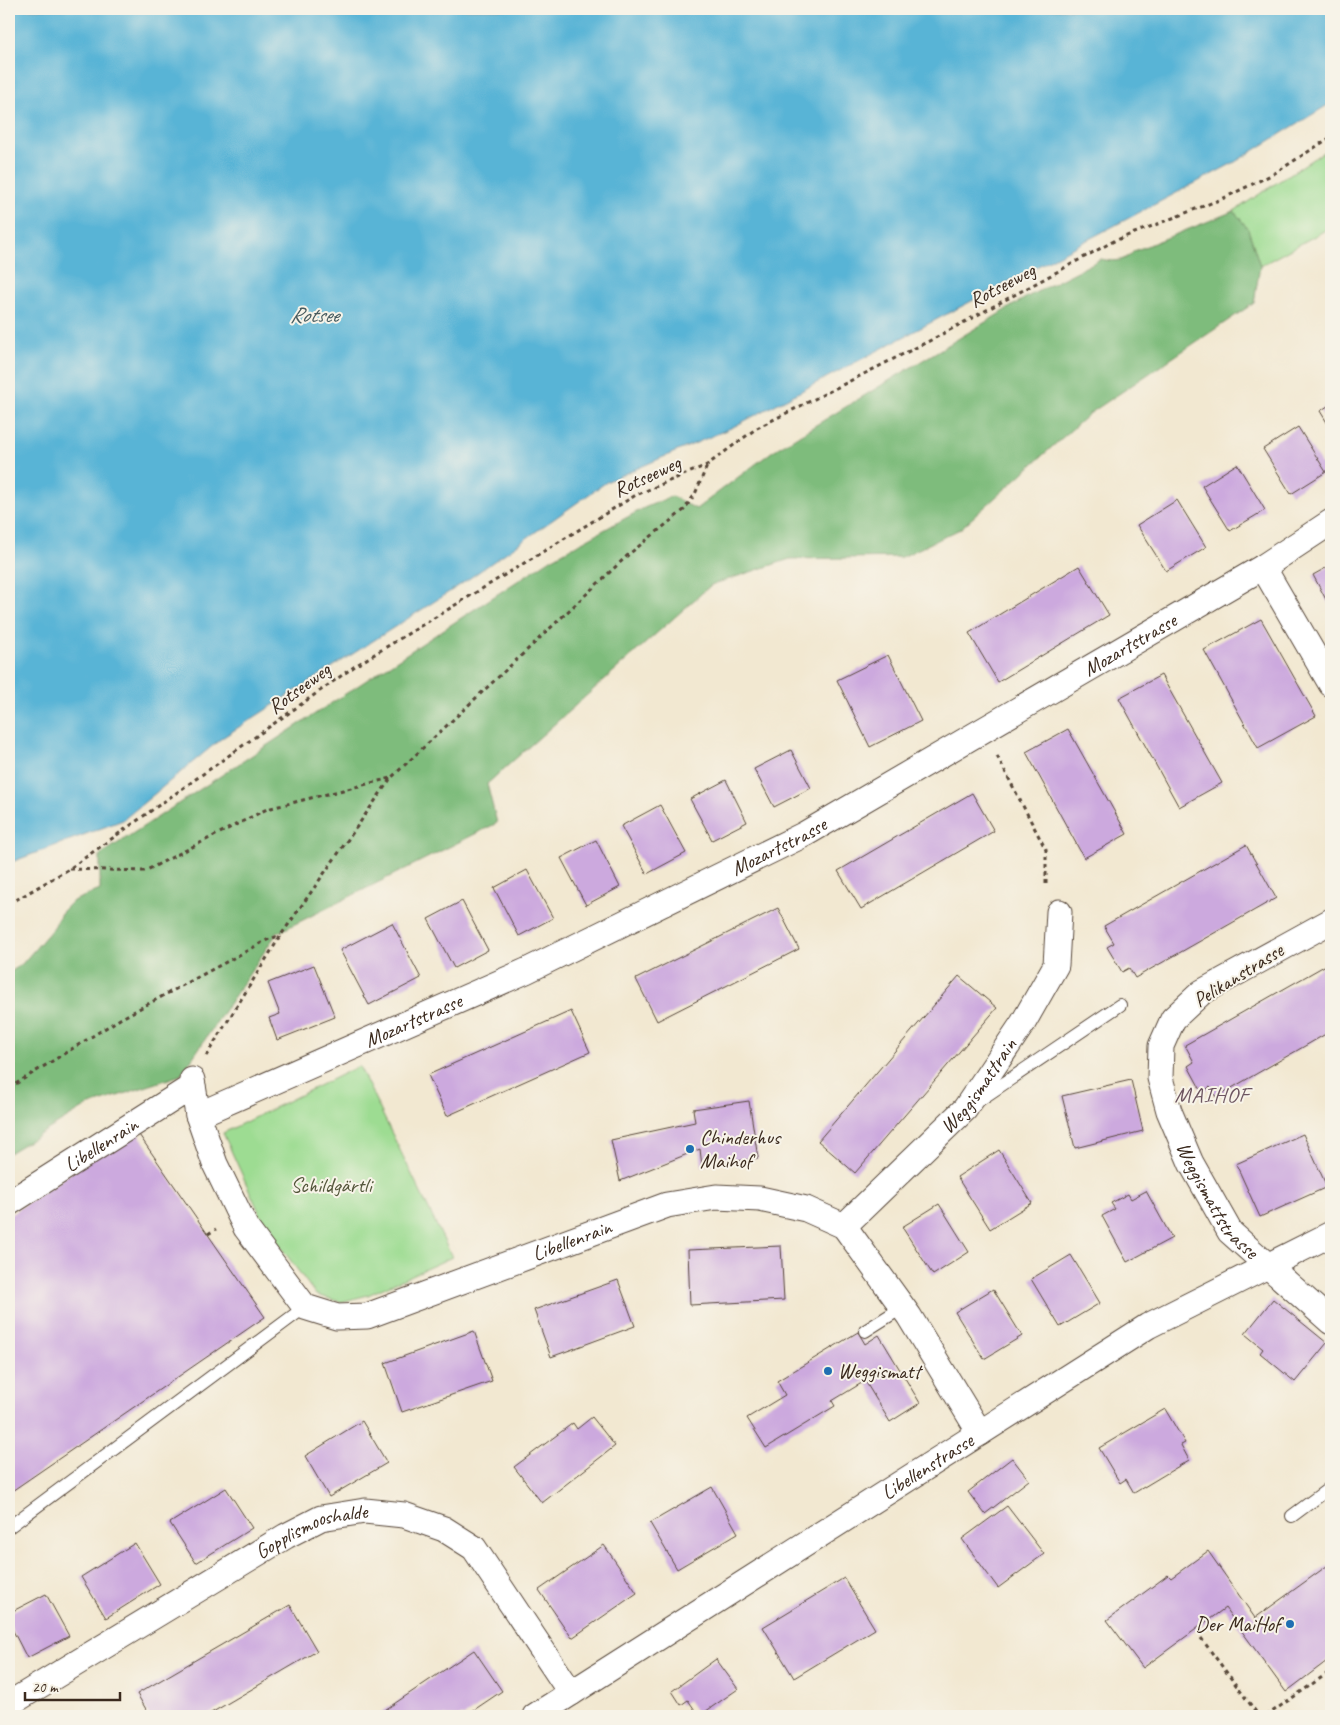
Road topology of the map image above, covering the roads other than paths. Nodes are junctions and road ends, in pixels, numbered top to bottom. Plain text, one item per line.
1 (1331, 522) edge
2 (1263, 567) junction
3 (1331, 684) edge
4 (1059, 912) road end
5 (1331, 921) edge
6 (1120, 1005) dead end
7 (1161, 1046) joint
8 (965, 1109) junction
9 (198, 1115) junction
10 (9, 1203) edge
11 (844, 1226) junction
12 (1331, 1234) edge
13 (1267, 1267) junction
14 (305, 1307) junction
15 (903, 1307) junction
16 (1331, 1322) edge
17 (865, 1331) dead end
18 (980, 1433) junction
19 (1331, 1487) edge
20 (1292, 1516) dead end
21 (9, 1526) edge
22 (571, 1693) junction
23 (9, 1704) edge
24 (534, 1716) edge

1 - 2 street, Mozartstrasse
2 - 3 street
2 - 9 street, Mozartstrasse
4 - 8 street, Weggismattrain
5 - 7 street, Pelikanstrasse
6 - 8 lane
7 - 13 street, Weggismattstrasse
8 - 11 street, Weggismattrain
9 - 10 street, Libellenrain
9 - 14 street
11 - 14 street, Libellenrain
11 - 15 street
12 - 13 street, Libellenstrasse
13 - 16 street, Weggismattstrasse
13 - 18 street, Libellenstrasse
14 - 21 lane
15 - 17 lane
15 - 18 street
18 - 22 street, Libellenstrasse
19 - 20 lane
22 - 23 street, Gopplismooshalde
22 - 24 street, Libellenstrasse

